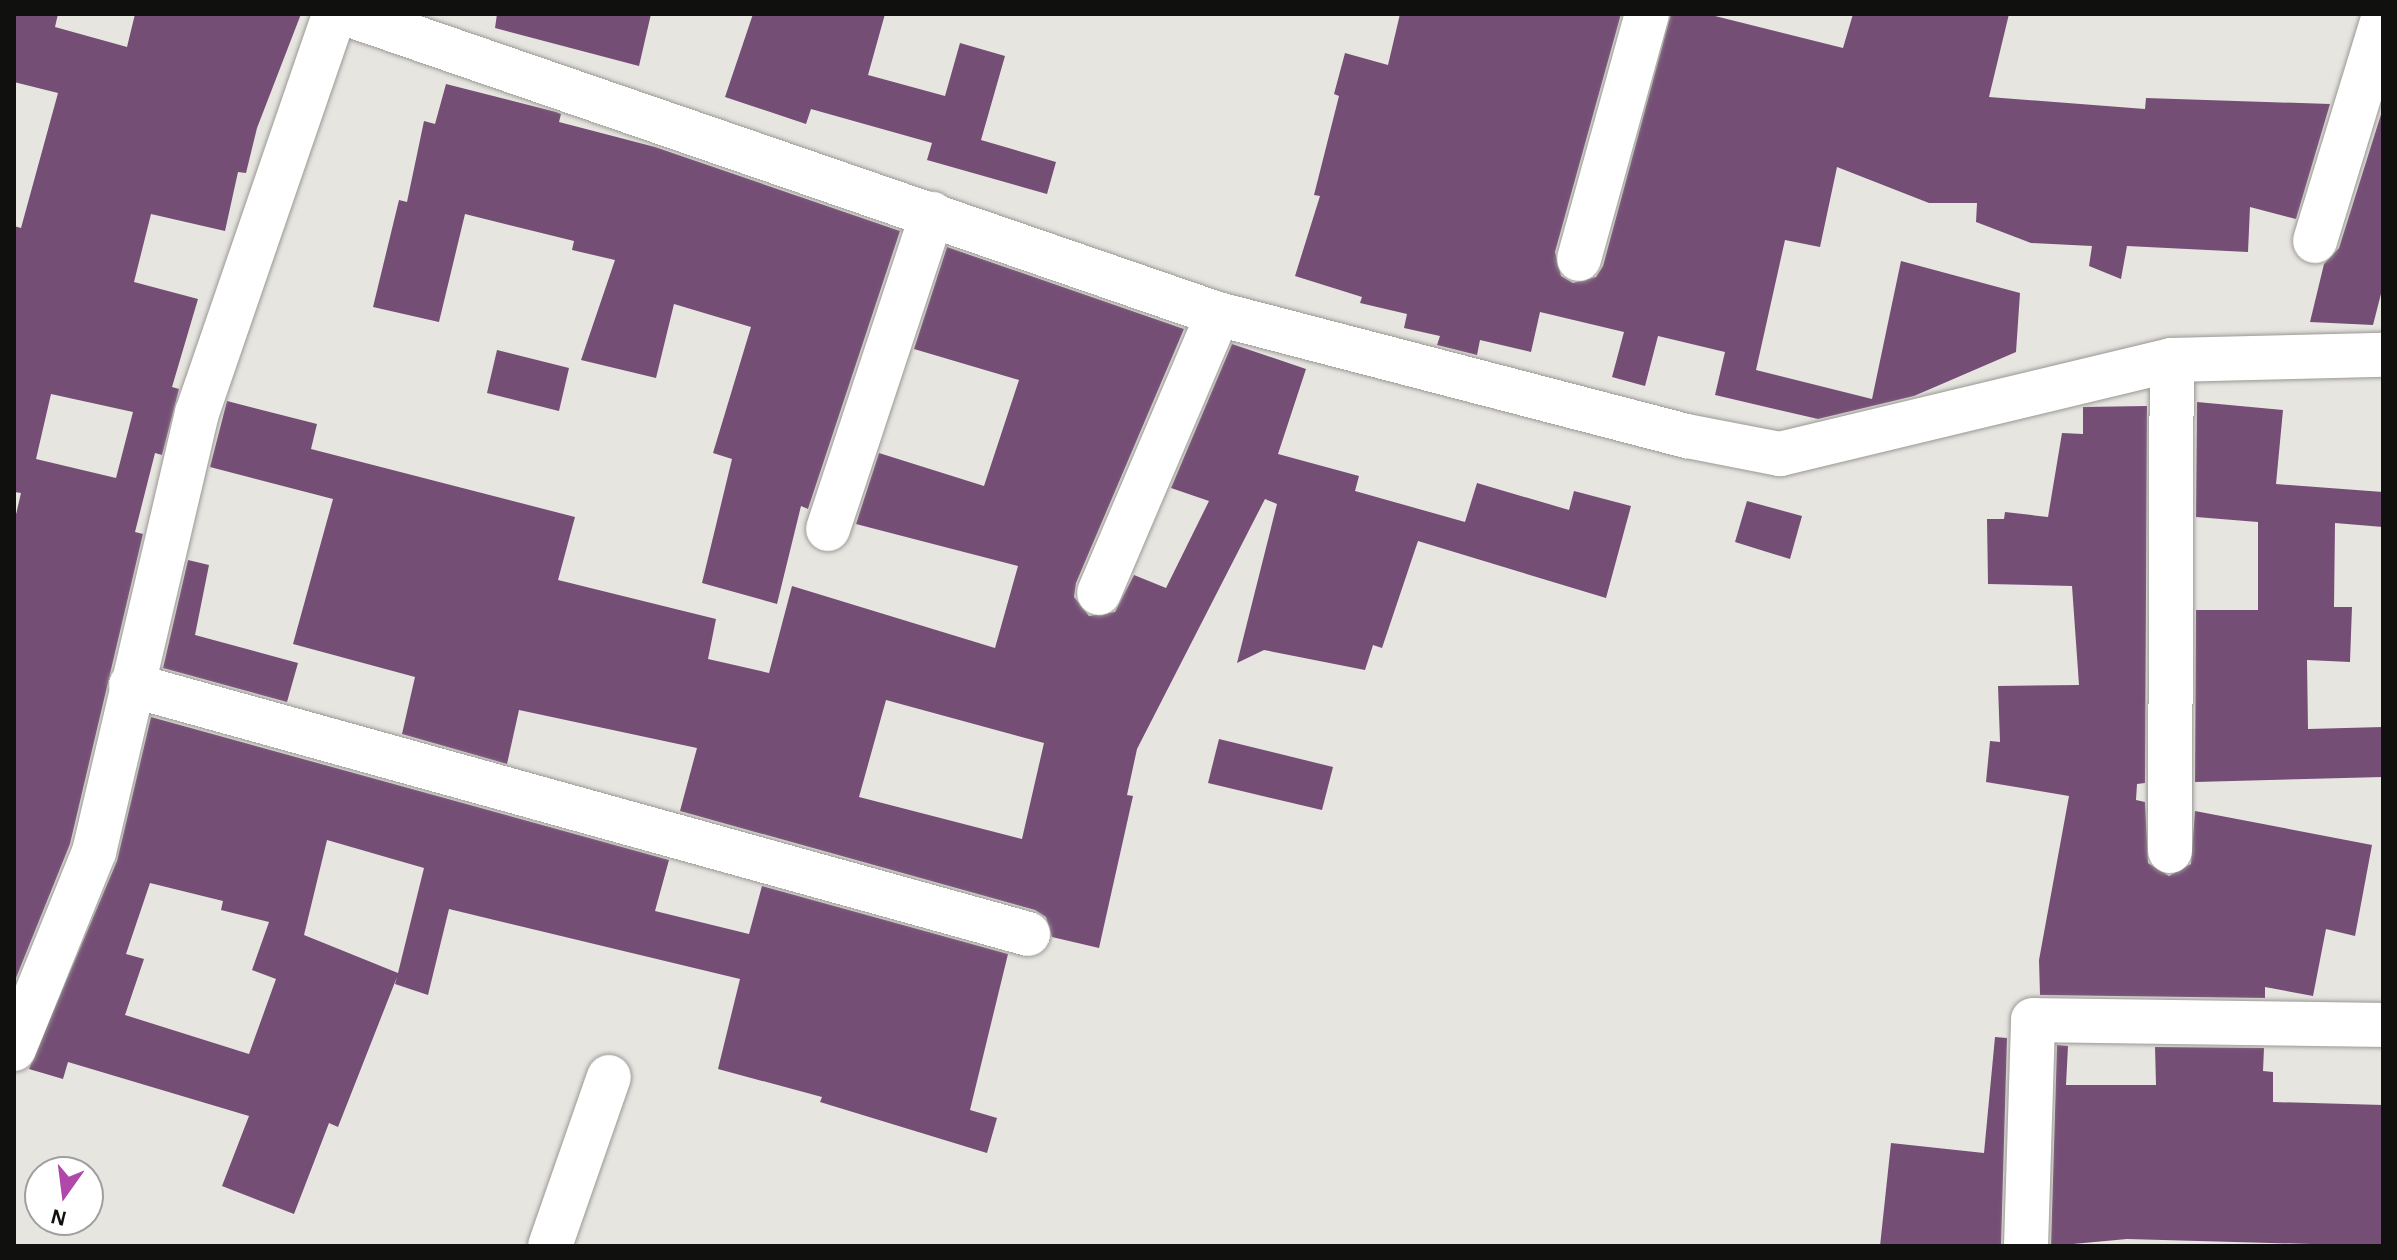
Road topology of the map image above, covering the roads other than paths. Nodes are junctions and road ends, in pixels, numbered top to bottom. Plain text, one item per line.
1 (334, 14) edge
2 (347, 14) edge
3 (1647, 14) edge
4 (2383, 18) edge
5 (932, 214) junction
6 (2315, 241) dead end
7 (1579, 259) dead end
8 (1218, 314) junction
9 (2383, 355) edge
10 (2172, 360) junction
11 (828, 529) dead end
12 (1099, 593) dead end
13 (131, 685) junction
14 (2170, 851) dead end
15 (1028, 934) dead end
16 (2383, 1025) edge
17 (14, 1049) edge
18 (609, 1077) dead end
19 (550, 1246) edge
20 (2026, 1246) edge

1 - 13 street
2 - 5 street
3 - 7 street
4 - 6 street
5 - 8 street
5 - 11 street
8 - 10 street
8 - 12 street
9 - 10 street
10 - 14 street
13 - 15 street
13 - 17 street
16 - 20 street
18 - 19 street

